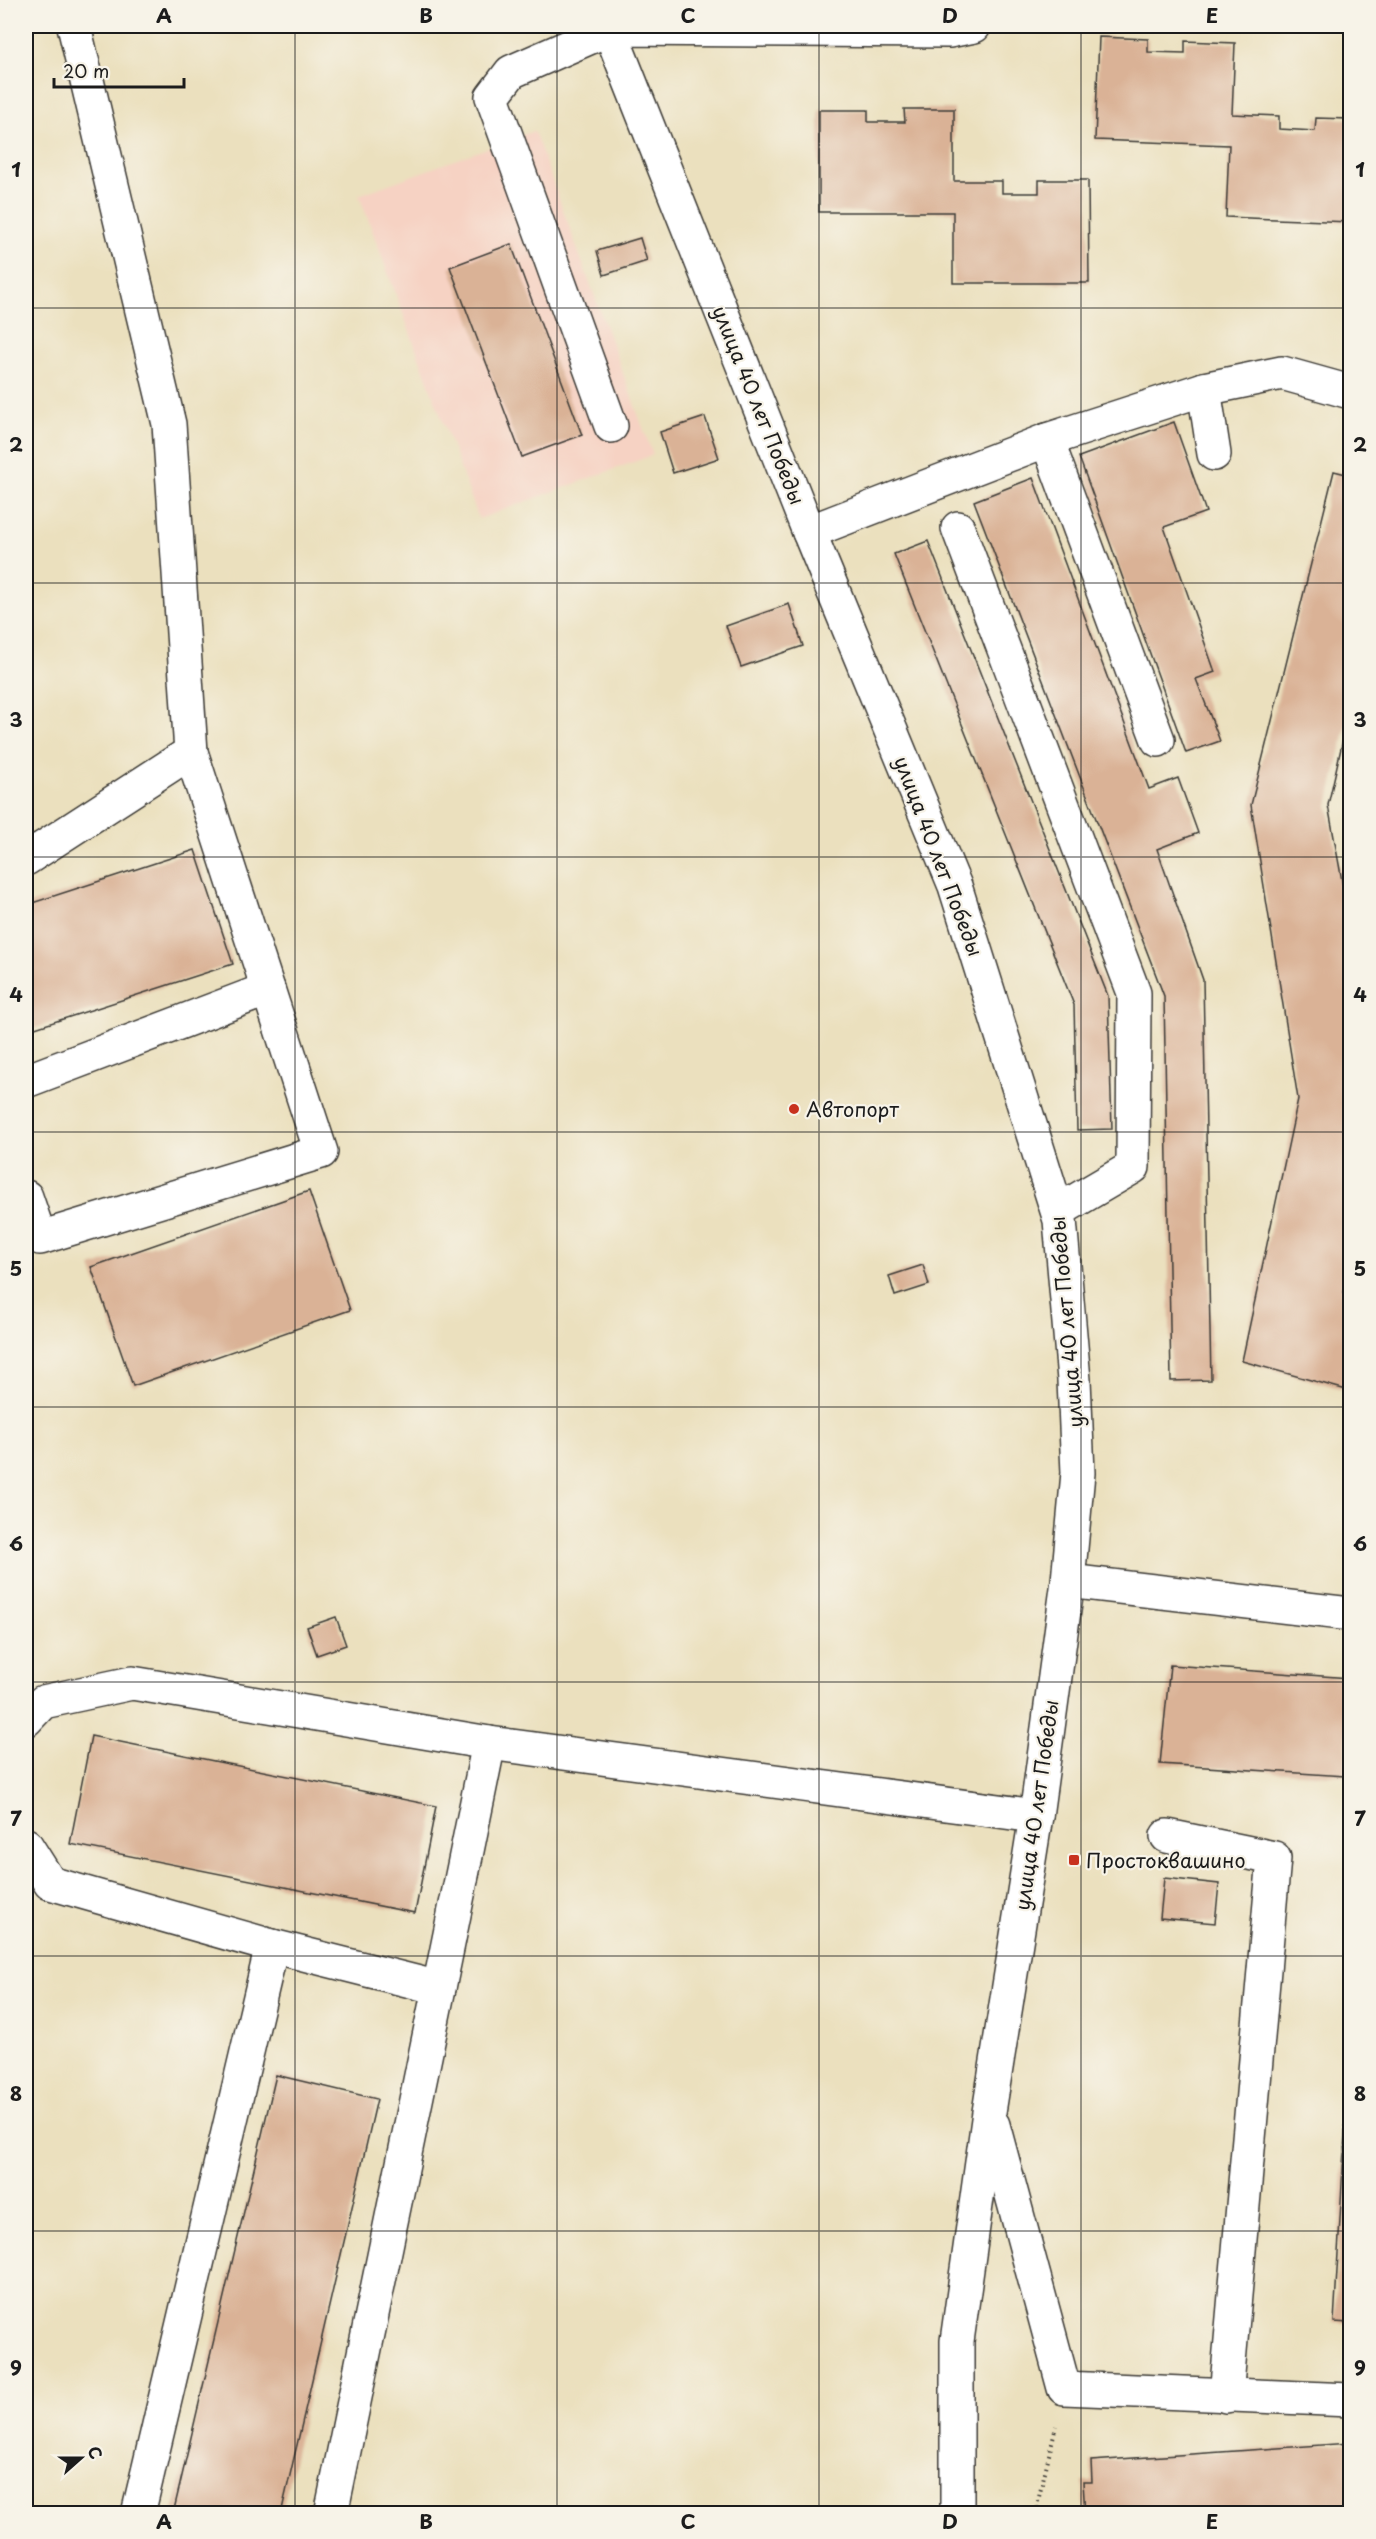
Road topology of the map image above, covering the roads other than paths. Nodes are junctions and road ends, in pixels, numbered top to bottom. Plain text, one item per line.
1 (74, 26) edge
2 (974, 26) edge
3 (609, 27) edge
4 (1204, 389) junction
5 (1350, 392) edge
6 (611, 426) dead end
7 (1047, 440) junction
8 (1214, 454) dead end
9 (958, 528) dead end
10 (809, 532) junction
11 (1158, 740) dead end
12 (191, 752) junction
13 (26, 859) edge
14 (268, 989) junction
15 (26, 1081) edge
16 (26, 1197) edge
17 (1058, 1211) junction
18 (1068, 1581) junction
19 (1350, 1614) edge
20 (26, 1720) edge
21 (489, 1743) junction
22 (1036, 1816) junction
23 (1167, 1836) dead end
24 (26, 1845) edge
25 (272, 1946) junction
26 (439, 1988) junction
27 (989, 2112) junction
28 (1226, 2396) junction
29 (1350, 2400) edge
30 (138, 2514) edge
31 (331, 2514) edge
32 (957, 2514) edge

1 - 12 street
2 - 3 street
3 - 6 street
3 - 10 street, улица 40 лет Победы
4 - 5 street
4 - 7 street
4 - 8 street
7 - 10 street
7 - 11 street
9 - 17 street
10 - 17 street, улица 40 лет Победы
12 - 13 street
12 - 14 street
14 - 15 street
14 - 16 street
17 - 18 street, улица 40 лет Победы
18 - 19 street
18 - 22 street, улица 40 лет Победы
20 - 21 street
21 - 22 street
21 - 26 street
22 - 27 street, улица 40 лет Победы
23 - 28 street
24 - 25 street
25 - 26 street
25 - 30 street
26 - 31 street
27 - 28 street
27 - 32 street, улица 40 лет Победы
28 - 29 street

